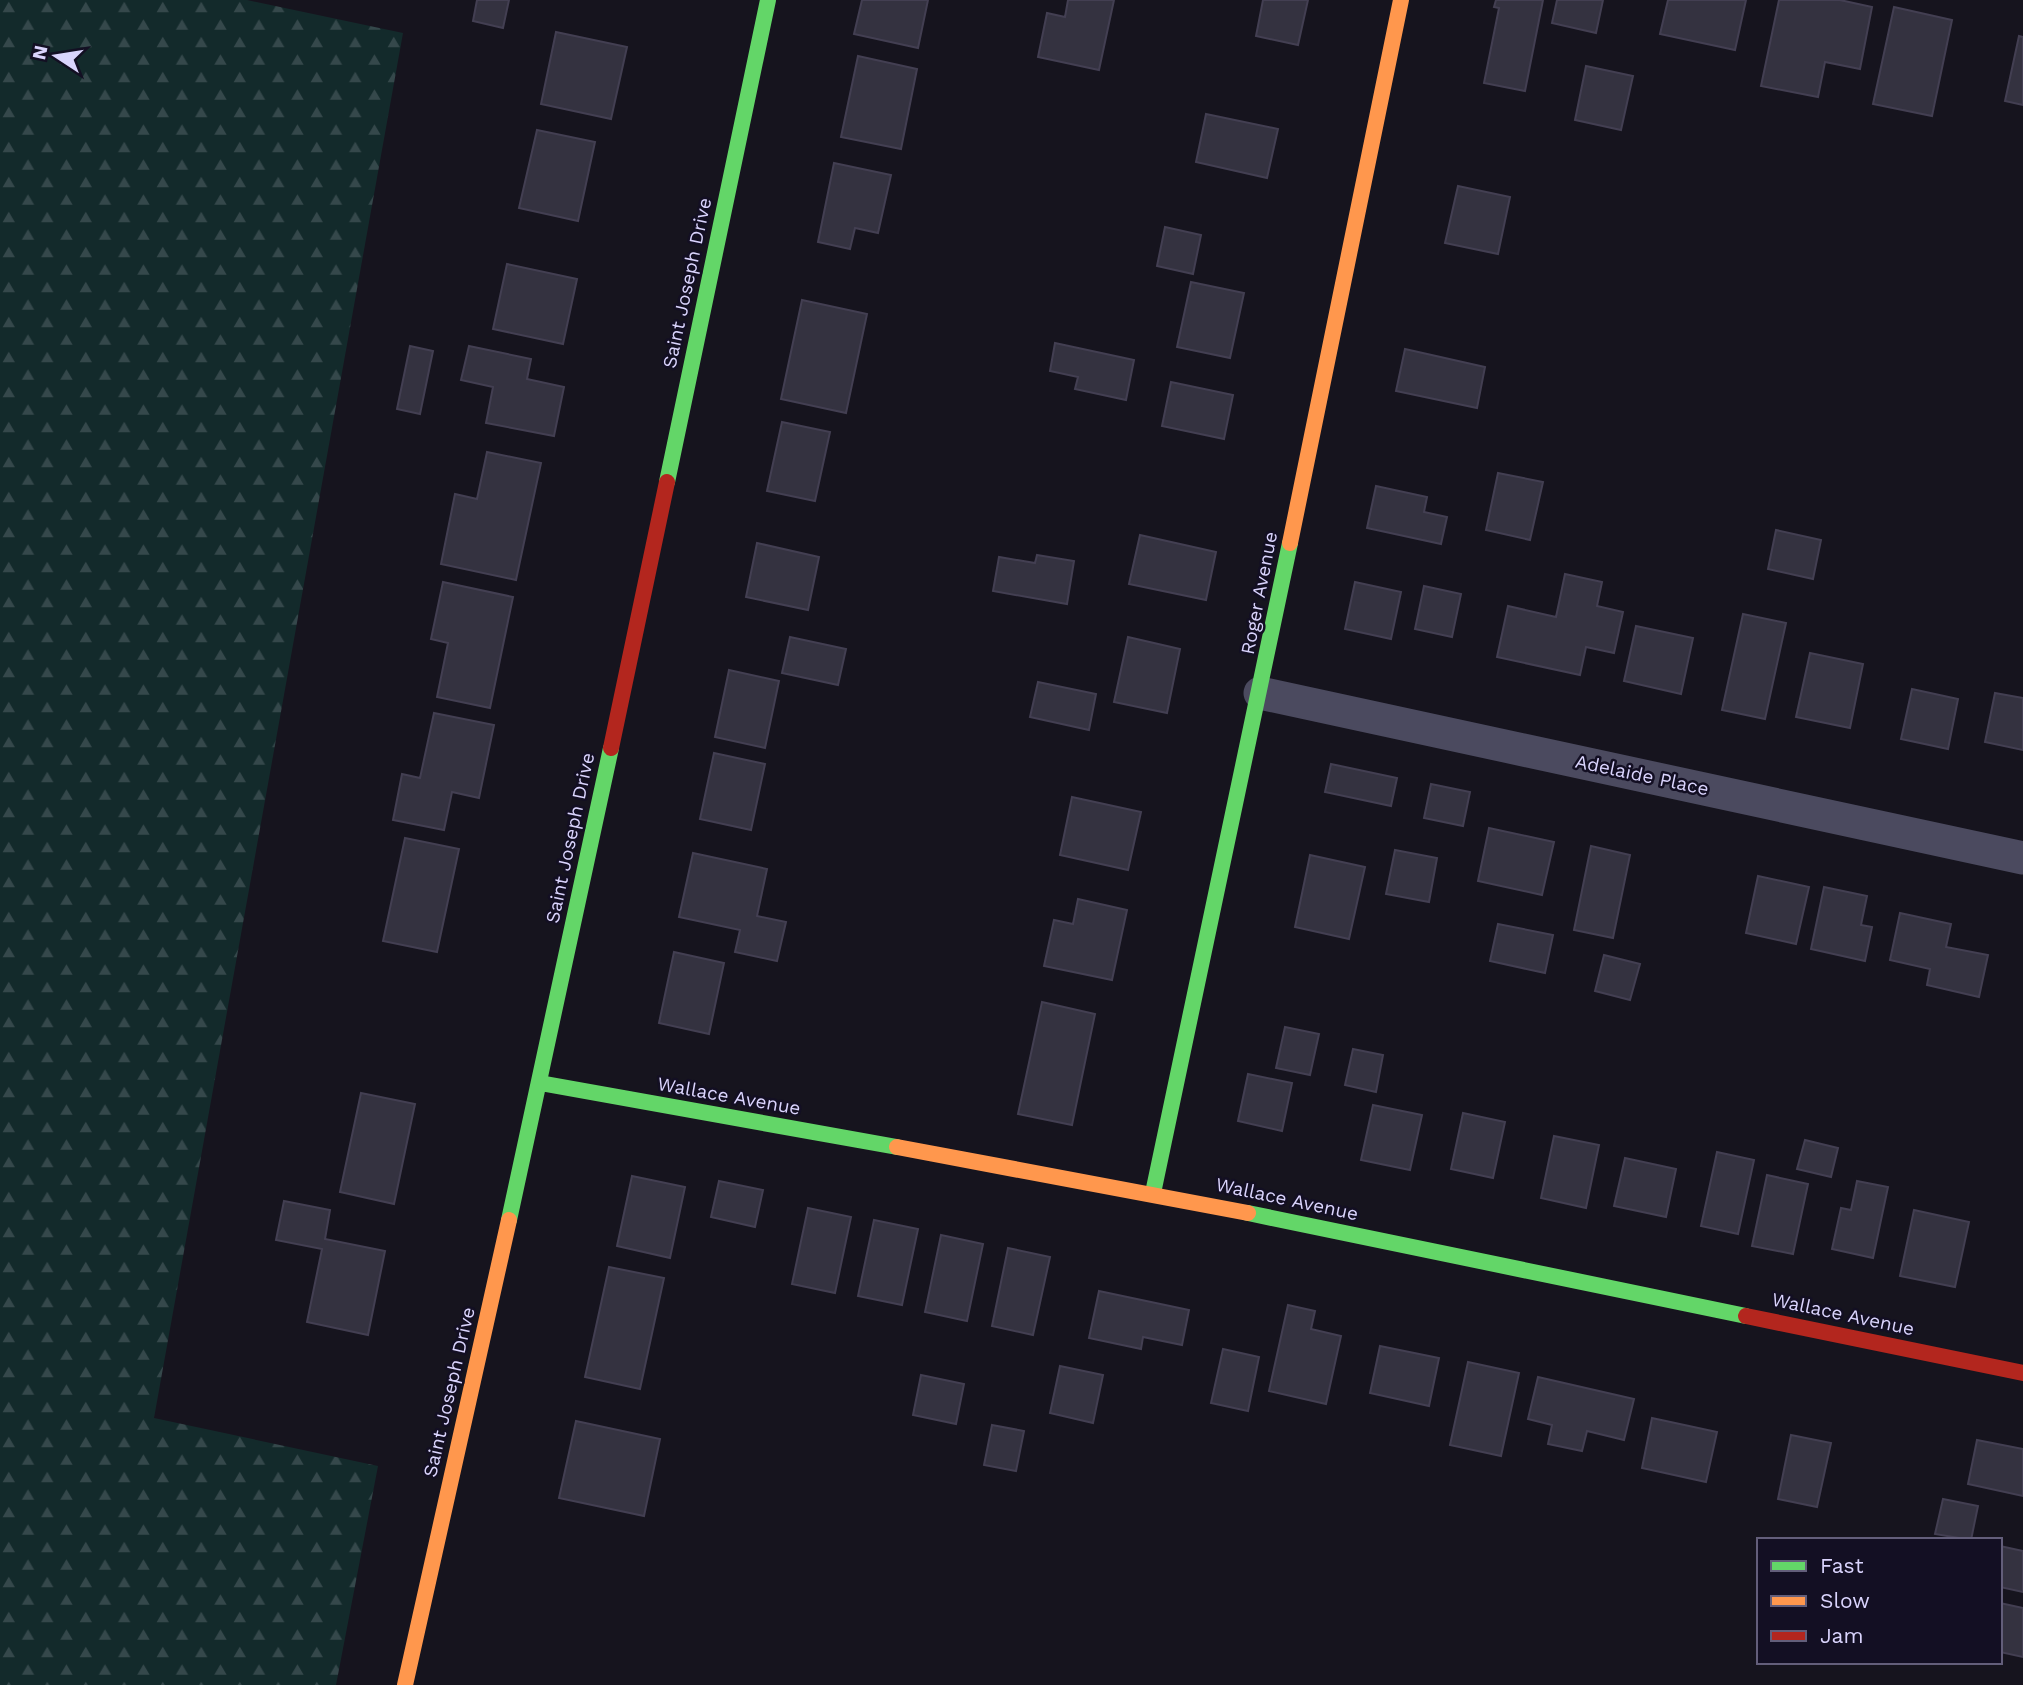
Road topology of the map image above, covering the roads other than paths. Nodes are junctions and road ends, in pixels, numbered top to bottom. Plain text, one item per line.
1 (768, 0) edge
2 (1401, 0) edge
3 (1261, 693) junction
4 (2023, 858) edge
5 (540, 1083) junction
6 (1153, 1193) junction
7 (2023, 1373) edge
8 (405, 1684) edge

1 - 5 street, Saint Joseph Drive
2 - 3 street, Roger Avenue
3 - 4 street, Adelaide Place
3 - 6 street, Roger Avenue
5 - 6 street, Wallace Avenue
5 - 8 street, Saint Joseph Drive
6 - 7 street, Wallace Avenue

